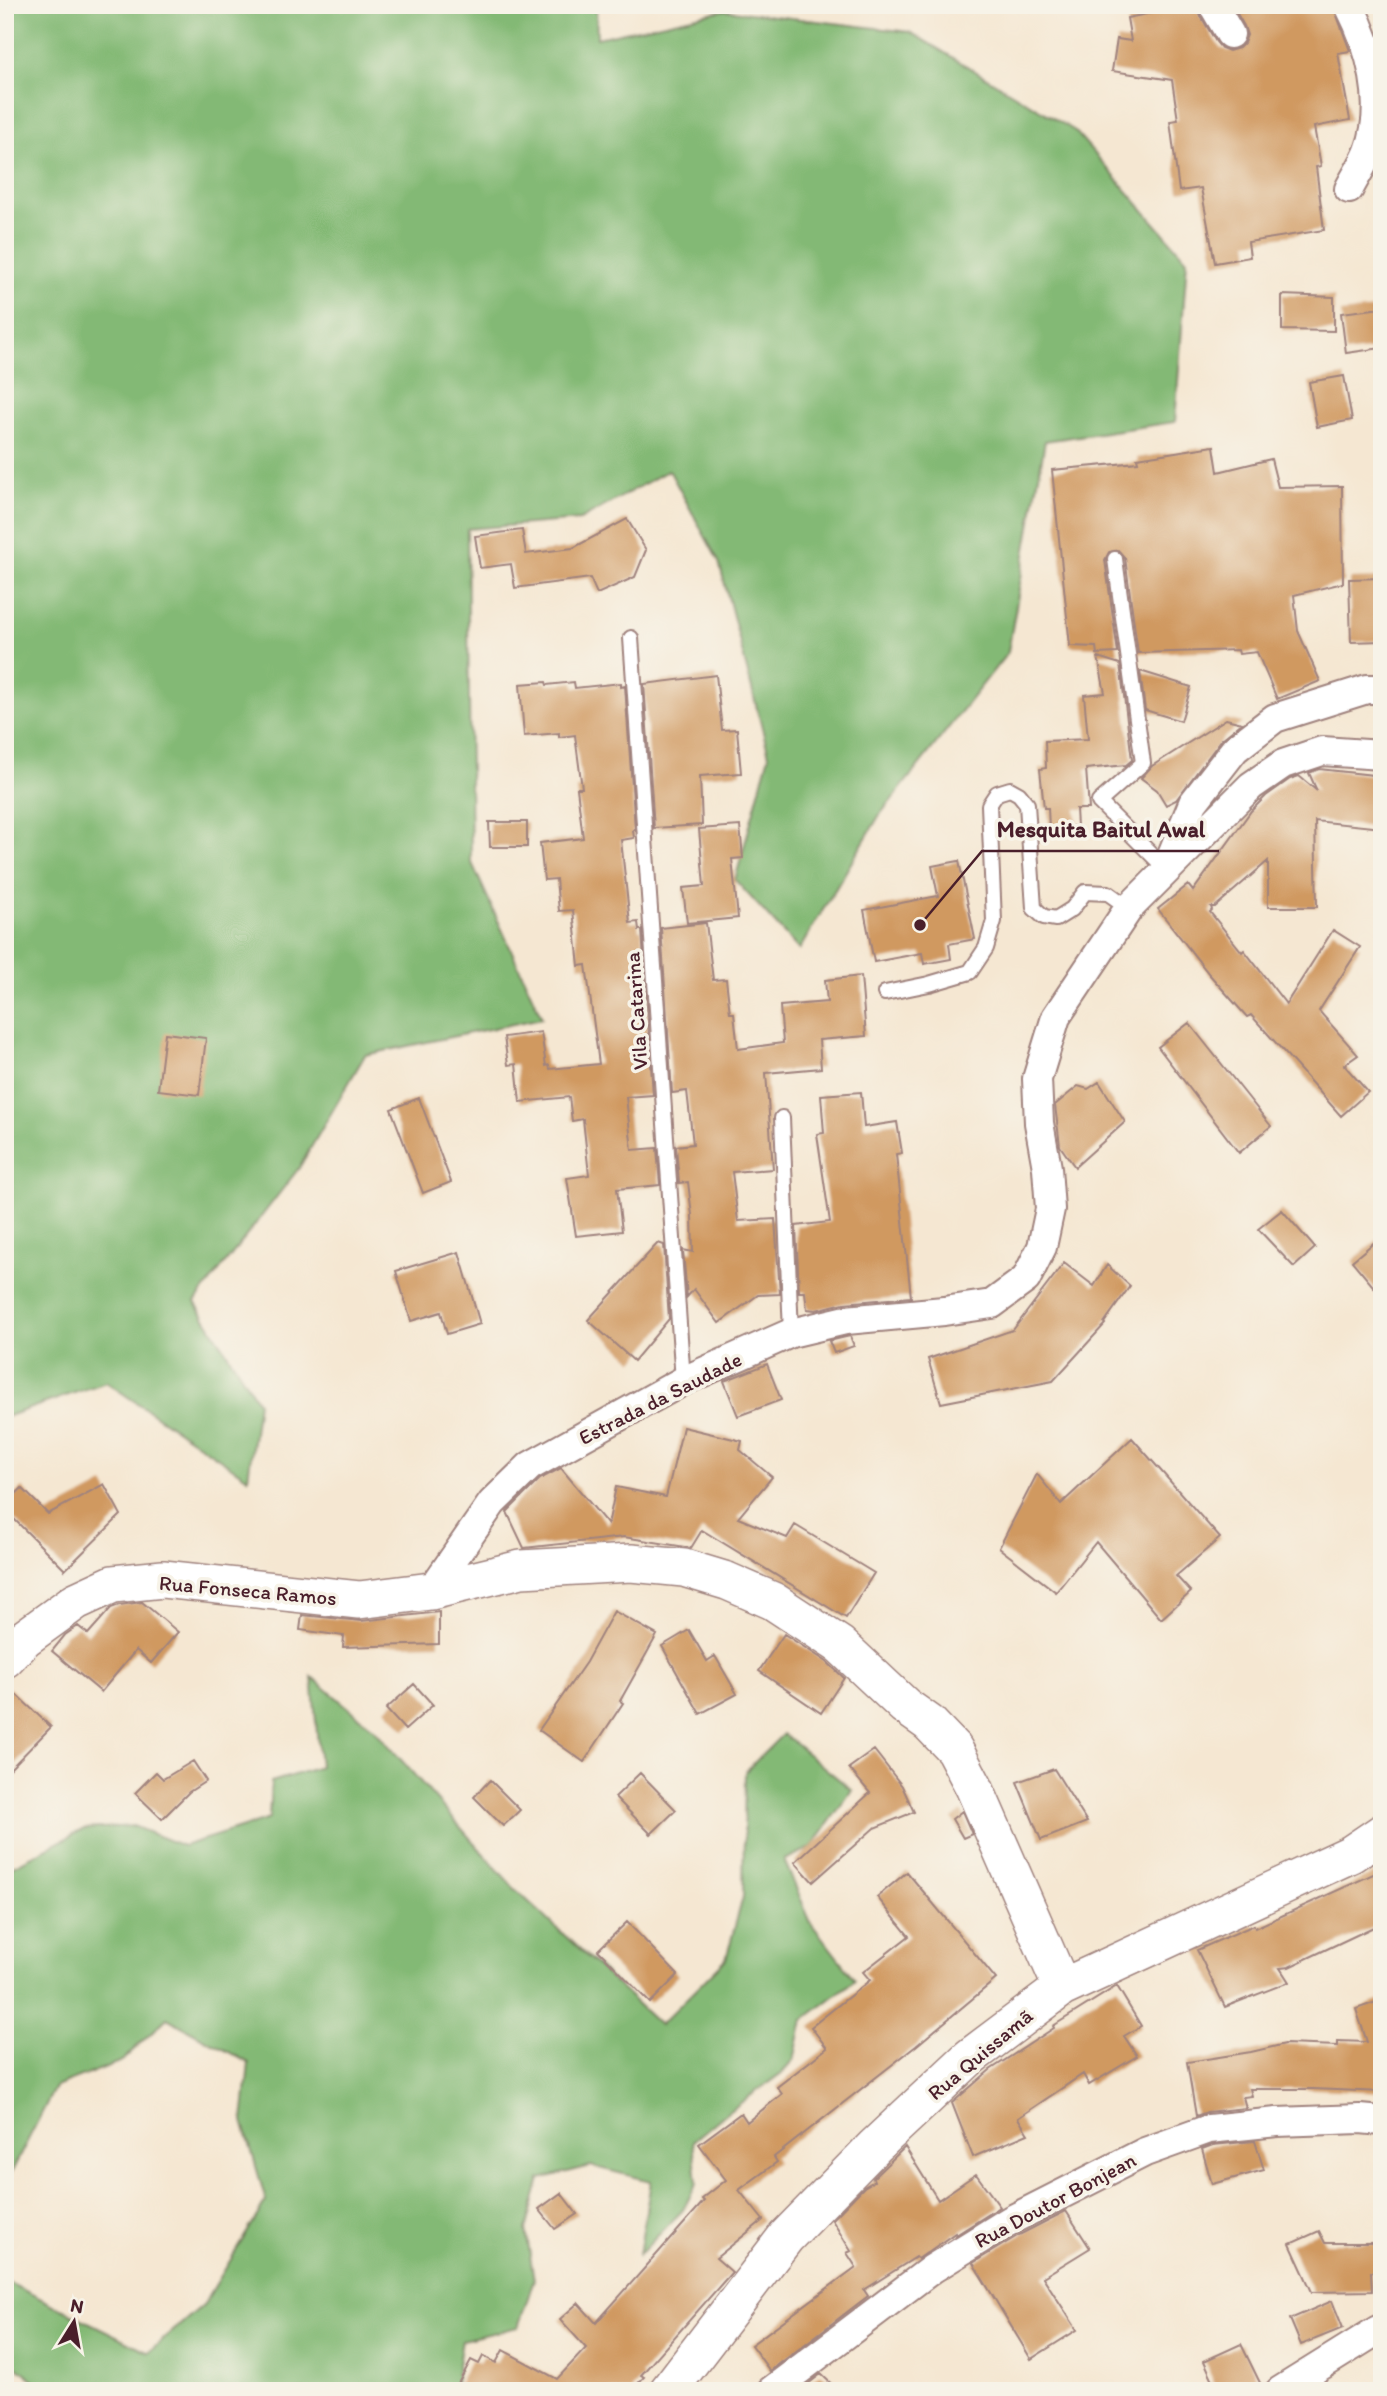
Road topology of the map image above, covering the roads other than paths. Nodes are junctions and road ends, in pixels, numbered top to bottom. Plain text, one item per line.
1 (1213, 5) edge
2 (1349, 5) edge
3 (1230, 34) dead end
4 (1349, 189) dead end
5 (1115, 559) dead end
6 (631, 638) dead end
7 (1382, 689) edge
8 (1382, 755) edge
9 (1166, 869) junction
10 (1129, 908) junction
11 (885, 993) dead end
12 (782, 1118) dead end
13 (791, 1333) junction
14 (683, 1381) junction
15 (431, 1591) junction
16 (5, 1659) edge
17 (1382, 1833) edge
18 (1062, 1988) junction
19 (1382, 2121) edge
20 (1377, 2330) dead end
21 (668, 2391) edge
22 (771, 2391) edge
23 (1280, 2391) edge

1 - 3 street
2 - 4 street
5 - 9 lane
6 - 14 lane, Vila Catarina
7 - 9 street
8 - 9 street, Estrada da Saudade
9 - 10 street, Estrada da Saudade
10 - 11 lane
10 - 13 street, Estrada da Saudade
12 - 13 lane
13 - 14 street, Estrada da Saudade
14 - 15 street, Estrada da Saudade
15 - 16 street, Rua Fonseca Ramos
15 - 18 street, Rua Fonseca Ramos
17 - 18 street, Rua Quissamã
18 - 21 street, Rua Quissamã
19 - 22 street, Rua Doutor Bonjean
20 - 23 street

